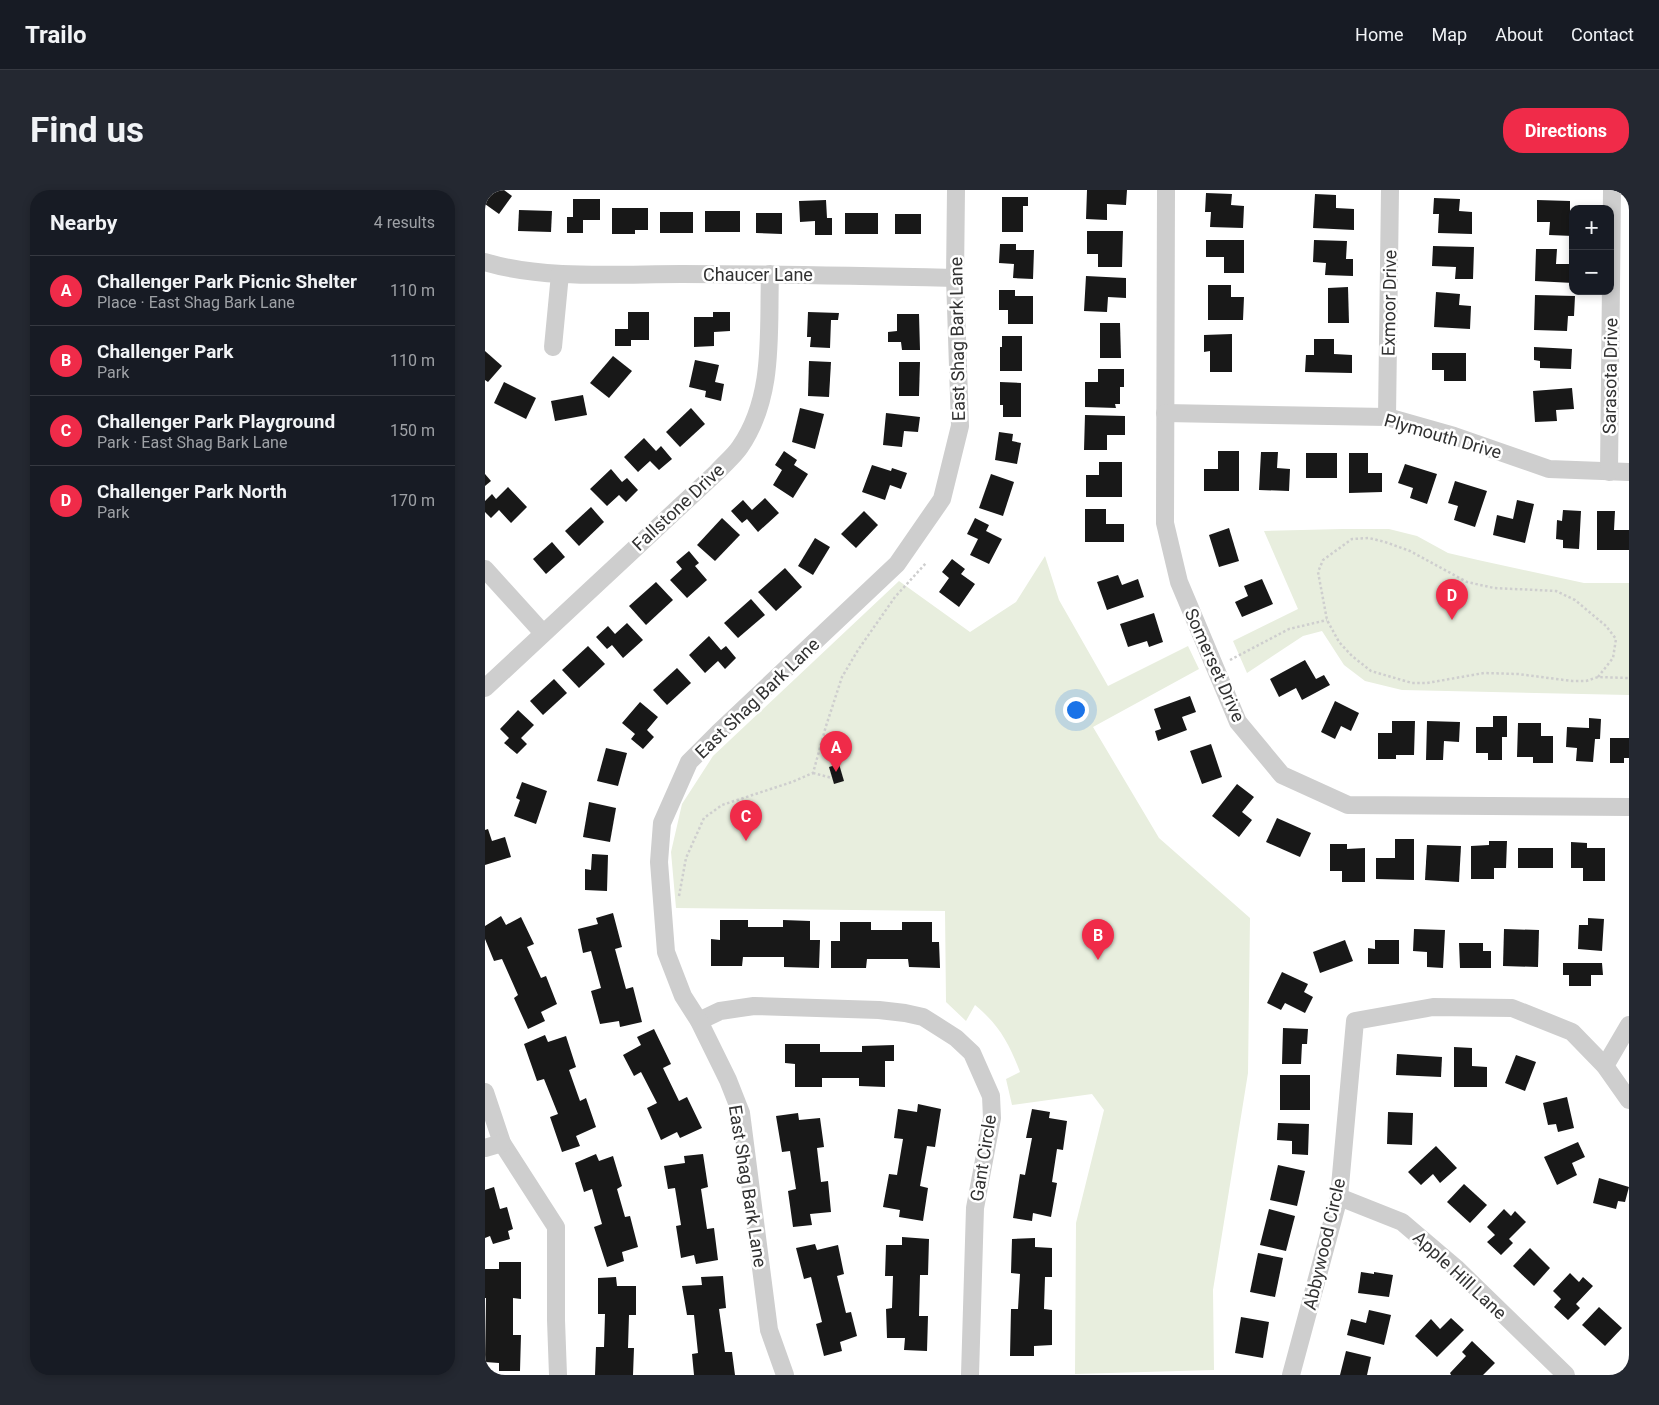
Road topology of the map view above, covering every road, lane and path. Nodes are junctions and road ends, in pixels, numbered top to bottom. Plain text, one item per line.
1 (956, 190) edge
2 (1166, 190) edge
3 (1390, 190) edge
4 (1612, 190) edge
5 (485, 262) edge
6 (560, 274) junction
7 (770, 274) junction
8 (955, 278) junction
9 (553, 347) dead end
10 (1165, 413) junction
11 (1387, 417) junction
12 (1609, 472) junction
13 (1629, 472) edge
14 (926, 563) dead end
15 (485, 569) edge
16 (1327, 620) junction
17 (543, 632) junction
18 (1215, 668) junction
19 (1598, 677) junction
20 (1629, 678) edge
21 (485, 688) edge
22 (813, 773) junction
23 (832, 778) dead end
24 (1629, 807) edge
25 (680, 904) dead end
26 (699, 1021) junction
27 (1629, 1025) edge
28 (1605, 1066) junction
29 (485, 1092) edge
30 (1629, 1100) edge
31 (502, 1143) junction
32 (485, 1148) edge
33 (1339, 1197) junction
34 (559, 1375) edge
35 (785, 1375) edge
36 (970, 1375) edge
37 (1291, 1375) edge
38 (1566, 1375) edge

1 - 8 street, East Shag Bark Lane
2 - 10 street, Somerset Drive
3 - 11 street, Exmoor Drive
4 - 12 street, Sarasota Drive
5 - 6 street, Chaucer Lane
6 - 7 street, Chaucer Lane
6 - 9 street
7 - 8 street, Chaucer Lane
7 - 17 street, Fallstone Drive
8 - 26 street, East Shag Bark Lane
10 - 11 street, Plymouth Drive
10 - 18 street, Somerset Drive
11 - 12 street, Plymouth Drive
12 - 13 street, Plymouth Drive
14 - 22 path
15 - 17 street
16 - 18 path
16 - 19 path
16 - 19 path
17 - 21 street, Fallstone Drive
18 - 24 street, Somerset Drive
19 - 20 path
22 - 23 path
22 - 25 path
26 - 35 street, East Shag Bark Lane
26 - 36 street, Gant Circle
27 - 28 street
28 - 30 street
28 - 33 street, Abbywood Circle
29 - 31 street
31 - 32 street
31 - 34 street
33 - 37 street, Abbywood Circle
33 - 38 street, Apple Hill Lane

